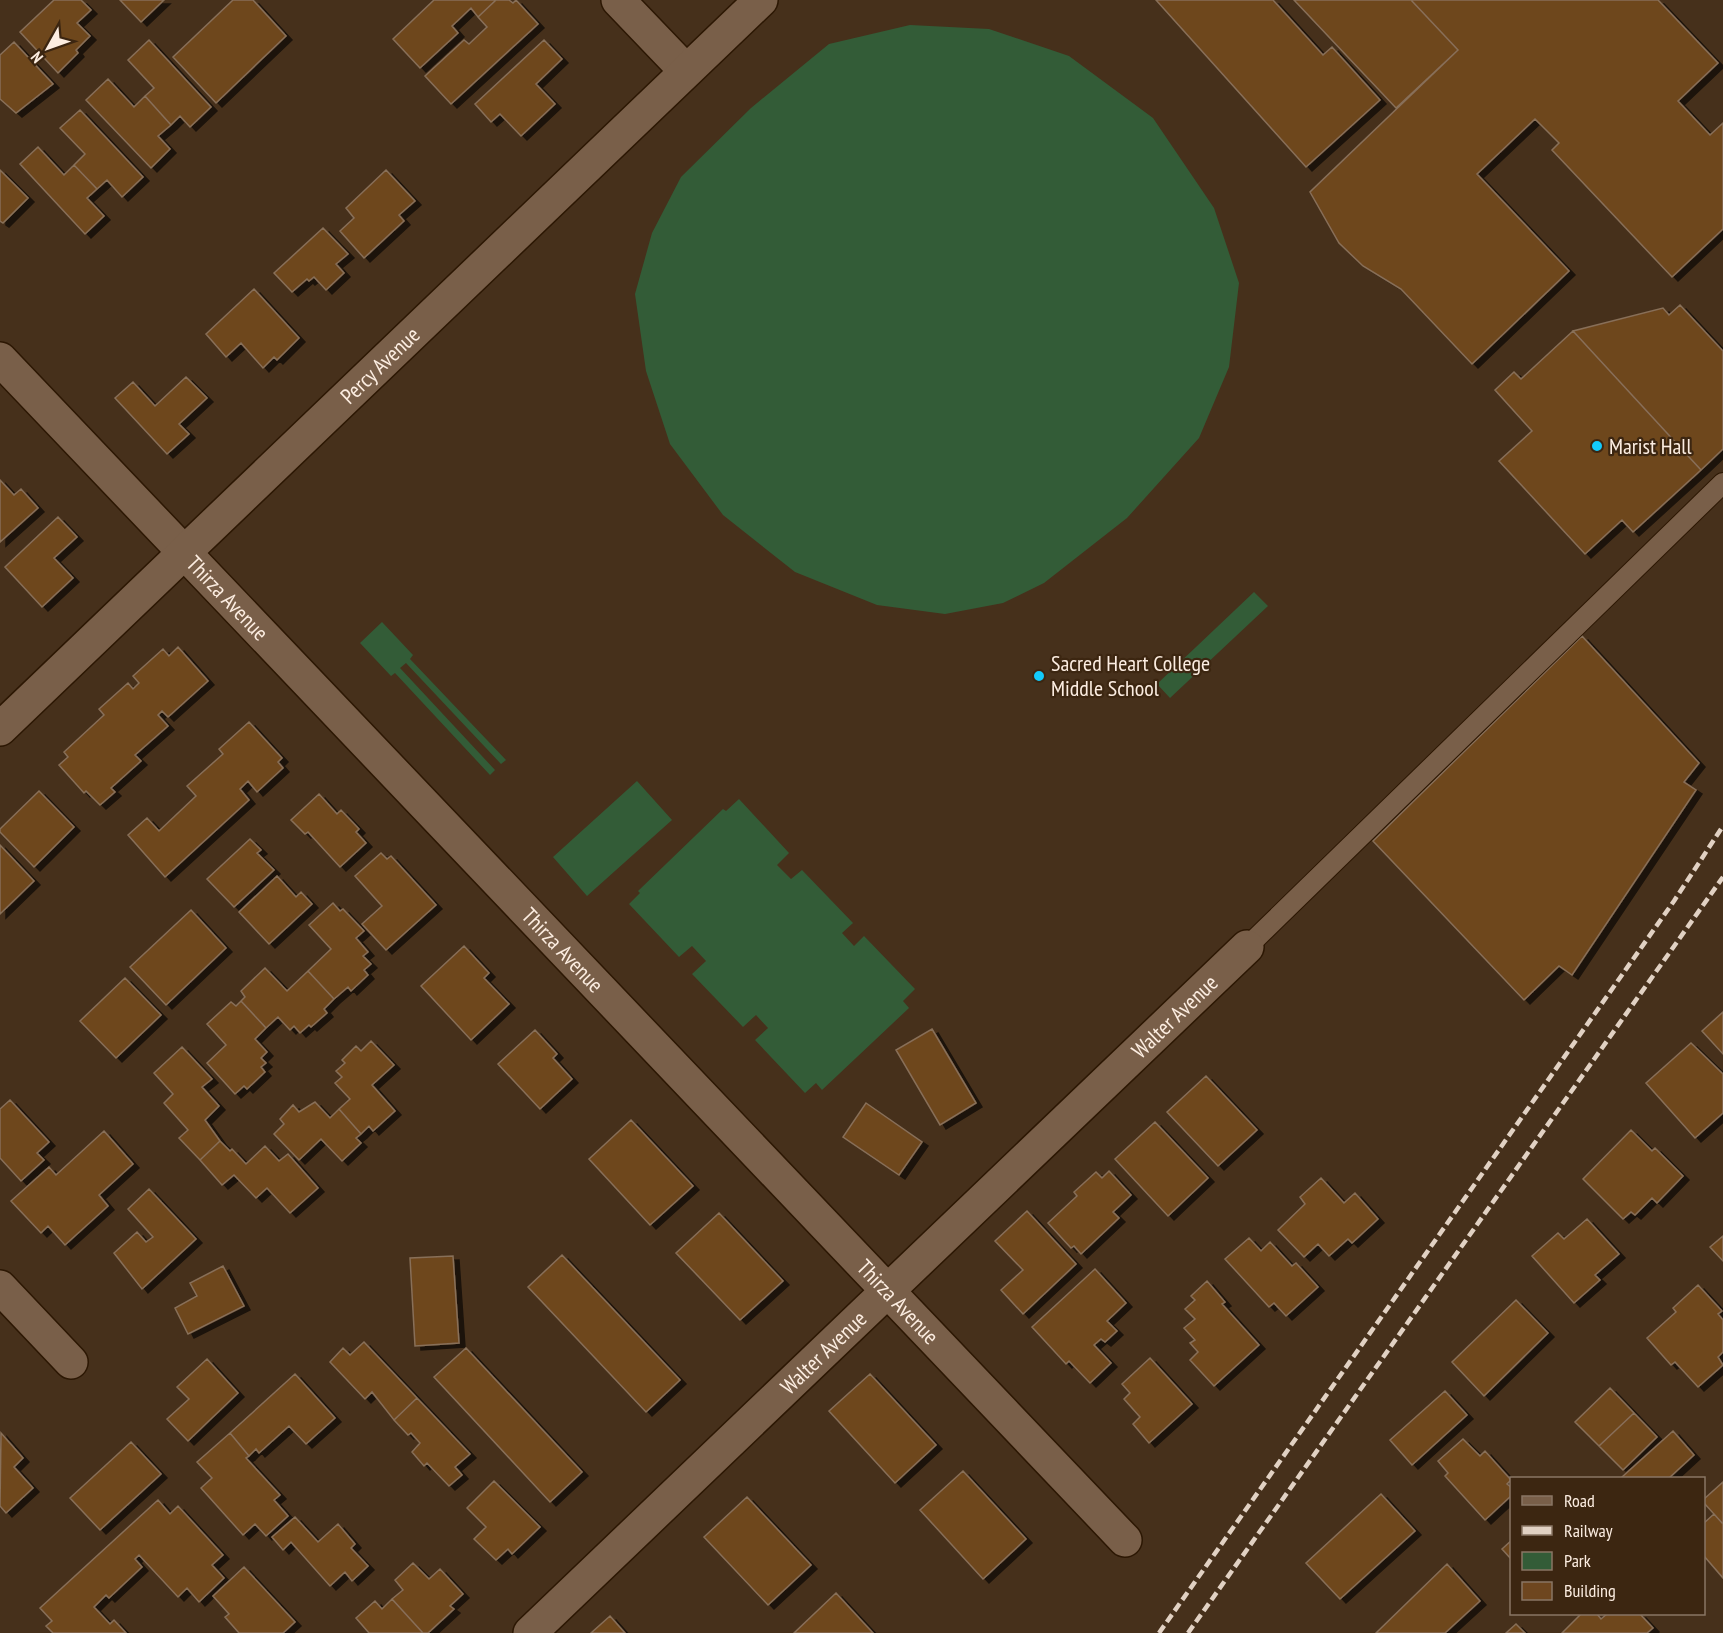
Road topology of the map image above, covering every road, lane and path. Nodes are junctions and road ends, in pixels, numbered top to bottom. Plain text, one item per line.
1 (618, 0) edge
2 (761, 0) edge
3 (686, 72) junction
4 (0, 359) edge
5 (1723, 483) edge
6 (184, 553) junction
7 (0, 729) edge
8 (1247, 947) joint
9 (0, 1287) edge
10 (888, 1291) junction
11 (71, 1362) dead end
12 (1125, 1540) dead end
13 (530, 1633) edge

1 - 3 street
2 - 3 street, Percy Avenue
3 - 6 street, Percy Avenue
4 - 6 street, Thirza Avenue
5 - 8 lane
6 - 7 street, Percy Avenue
6 - 10 street, Thirza Avenue
8 - 10 street, Walter Avenue
9 - 11 street
10 - 12 street, Thirza Avenue
10 - 13 street, Walter Avenue

